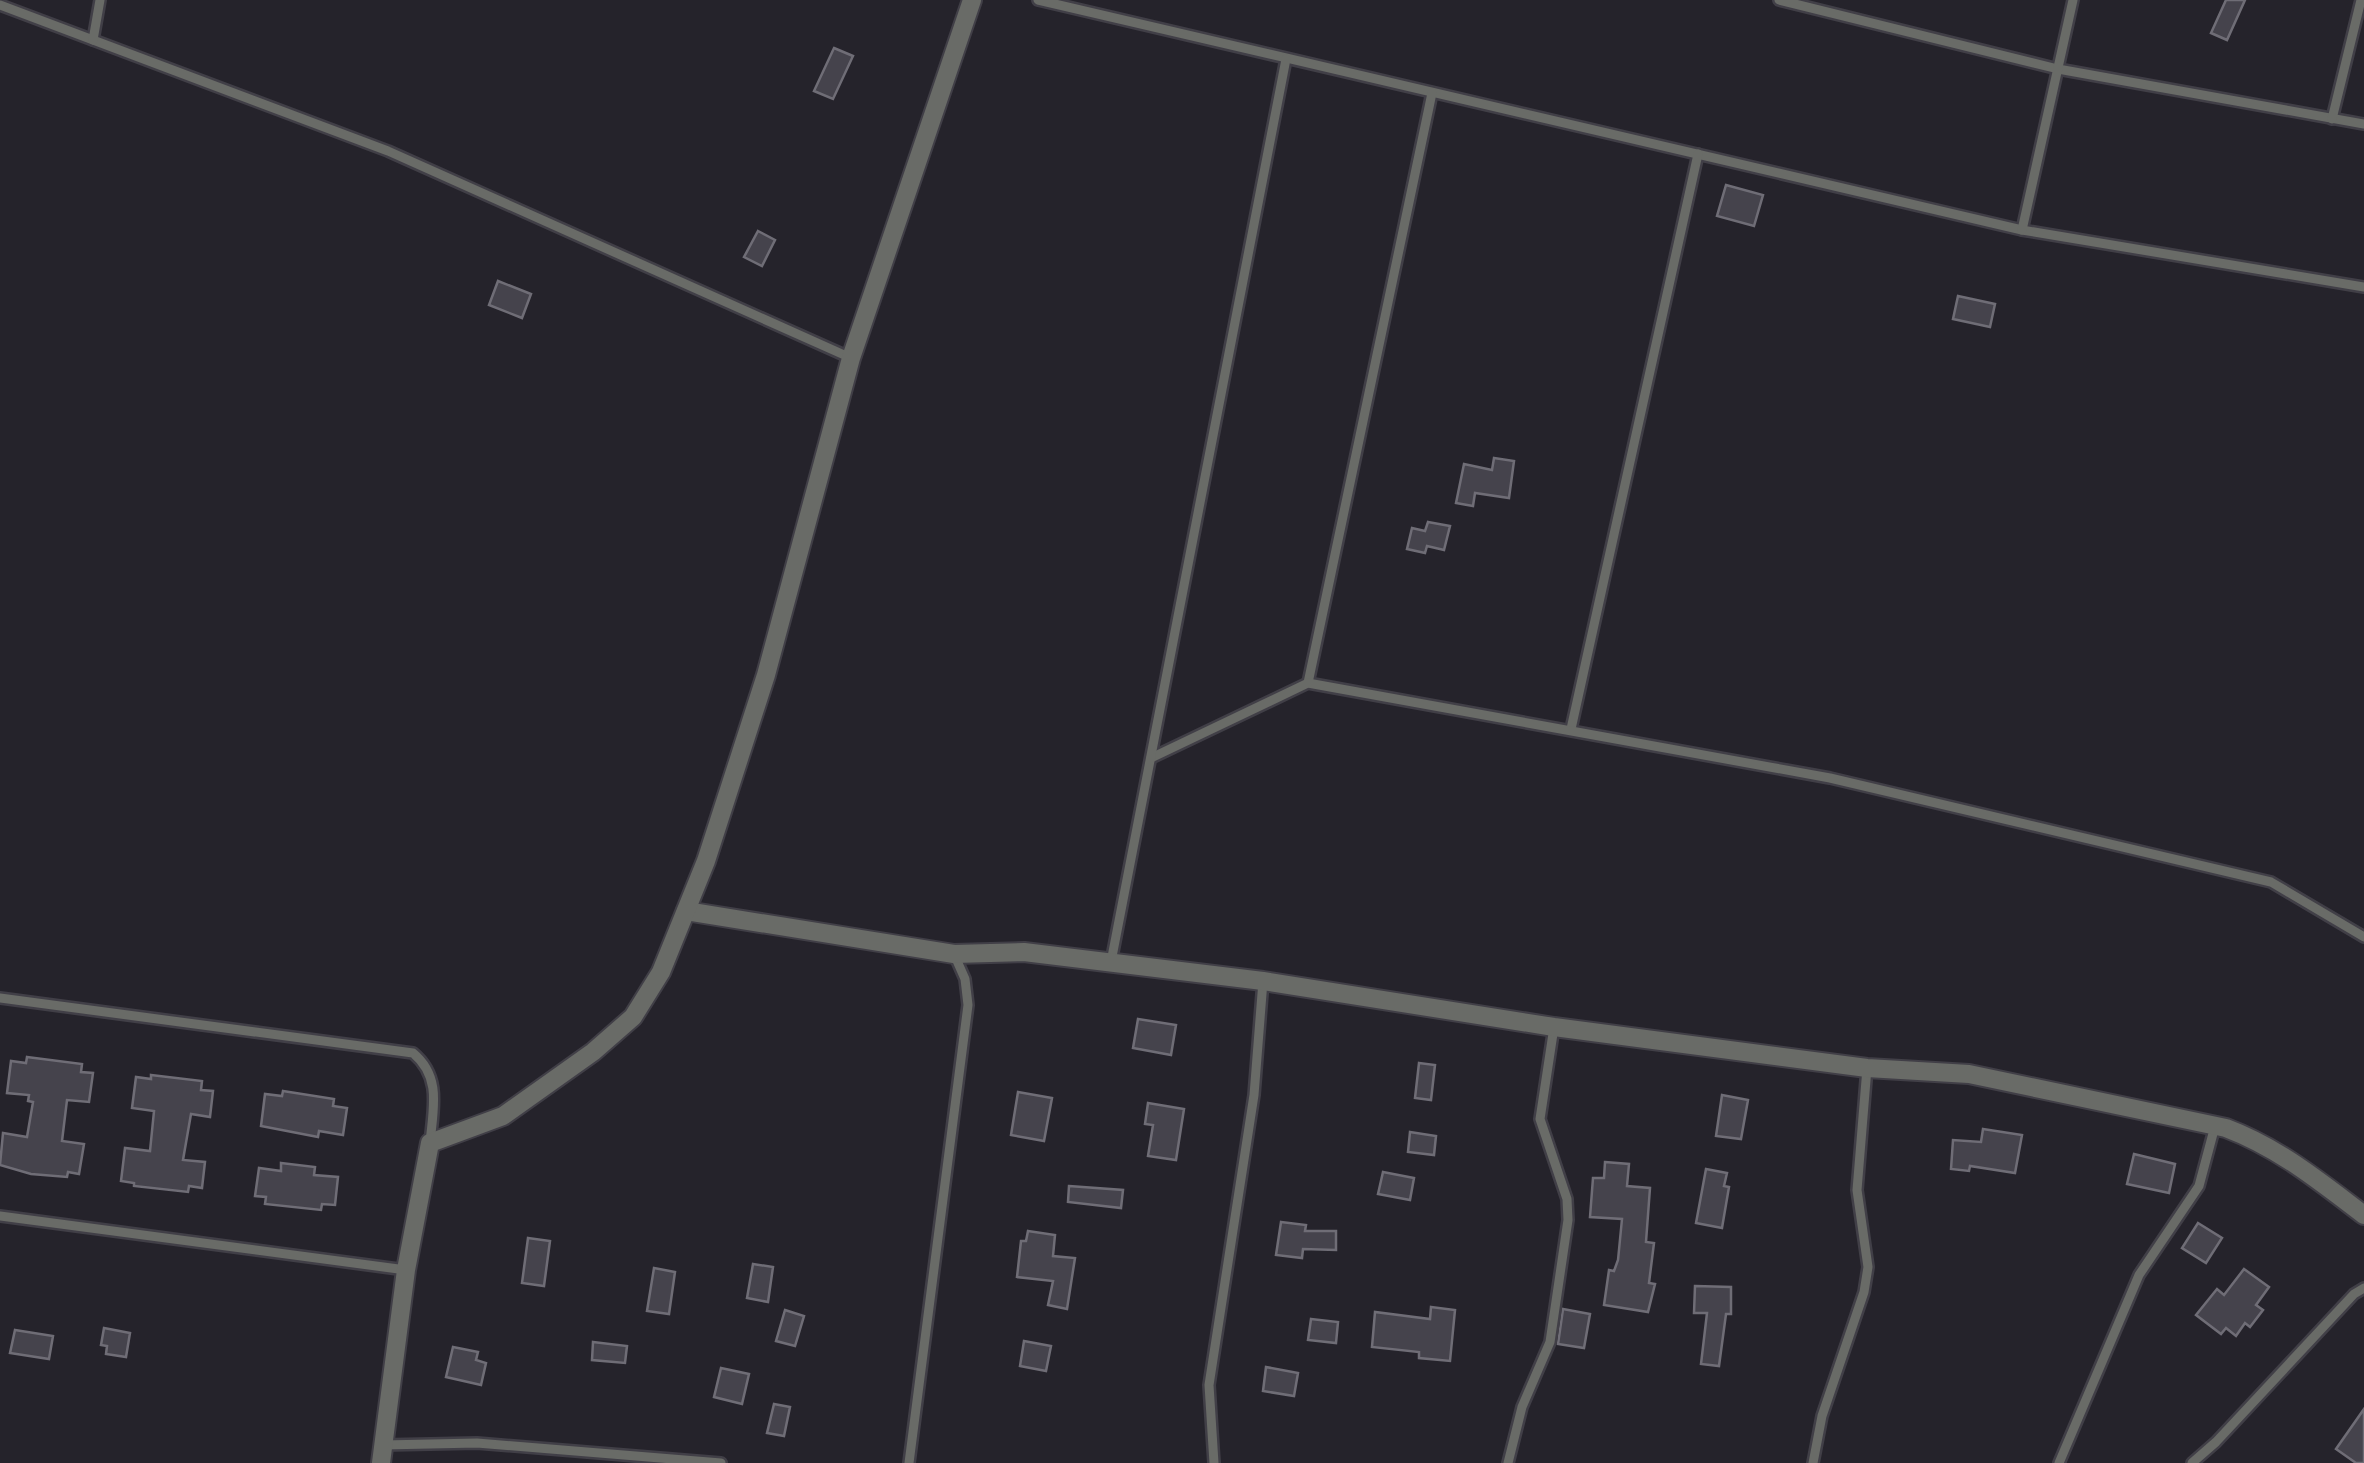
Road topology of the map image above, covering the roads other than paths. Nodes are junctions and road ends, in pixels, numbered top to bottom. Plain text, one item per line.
1 (100, 0) edge
2 (972, 0) edge
3 (1038, 0) edge
4 (1779, 0) edge
5 (2073, 0) edge
6 (2361, 0) edge
7 (1802, 3) edge
8 (1076, 4) edge
9 (0, 5) edge
10 (93, 40) junction
11 (1286, 59) junction
12 (2058, 68) junction
13 (1432, 93) junction
14 (2332, 119) junction
15 (2364, 124) edge
16 (1698, 154) junction
17 (2022, 230) junction
18 (2364, 286) edge
19 (852, 358) junction
20 (1308, 683) junction
21 (1571, 729) junction
22 (1150, 758) junction
23 (686, 911) junction
24 (2364, 937) edge
25 (954, 954) junction
26 (1111, 962) junction
27 (1262, 981) junction
28 (0, 998) edge
29 (1554, 1027) junction
30 (1868, 1068) junction
31 (2215, 1126) junction
32 (430, 1143) junction
33 (2364, 1215) edge
34 (0, 1216) edge
35 (406, 1270) junction
36 (2364, 1288) edge
37 (382, 1454) edge
38 (721, 1463) edge
39 (908, 1463) edge
40 (1214, 1463) edge
41 (1508, 1463) edge
42 (1813, 1463) edge
43 (2059, 1463) edge
44 (2192, 1463) edge

1 - 10 lane
2 - 19 street
3 - 8 lane
4 - 7 lane
5 - 12 lane
6 - 14 lane
7 - 12 lane
8 - 11 lane
9 - 10 lane
10 - 19 lane
11 - 13 lane
11 - 22 lane
12 - 14 lane
12 - 17 lane
13 - 16 lane
13 - 20 lane
14 - 15 lane
16 - 17 lane
16 - 21 lane
17 - 18 lane
19 - 23 street
20 - 21 lane
20 - 22 lane
21 - 24 lane
22 - 26 lane
23 - 25 street
23 - 32 street
25 - 26 street
25 - 39 lane
26 - 27 street
27 - 29 street
27 - 40 lane
28 - 32 lane
29 - 30 street
29 - 41 lane
30 - 31 street
30 - 42 lane
31 - 33 street
31 - 43 lane
32 - 35 street
34 - 35 lane
35 - 37 street
36 - 44 lane
37 - 38 lane

